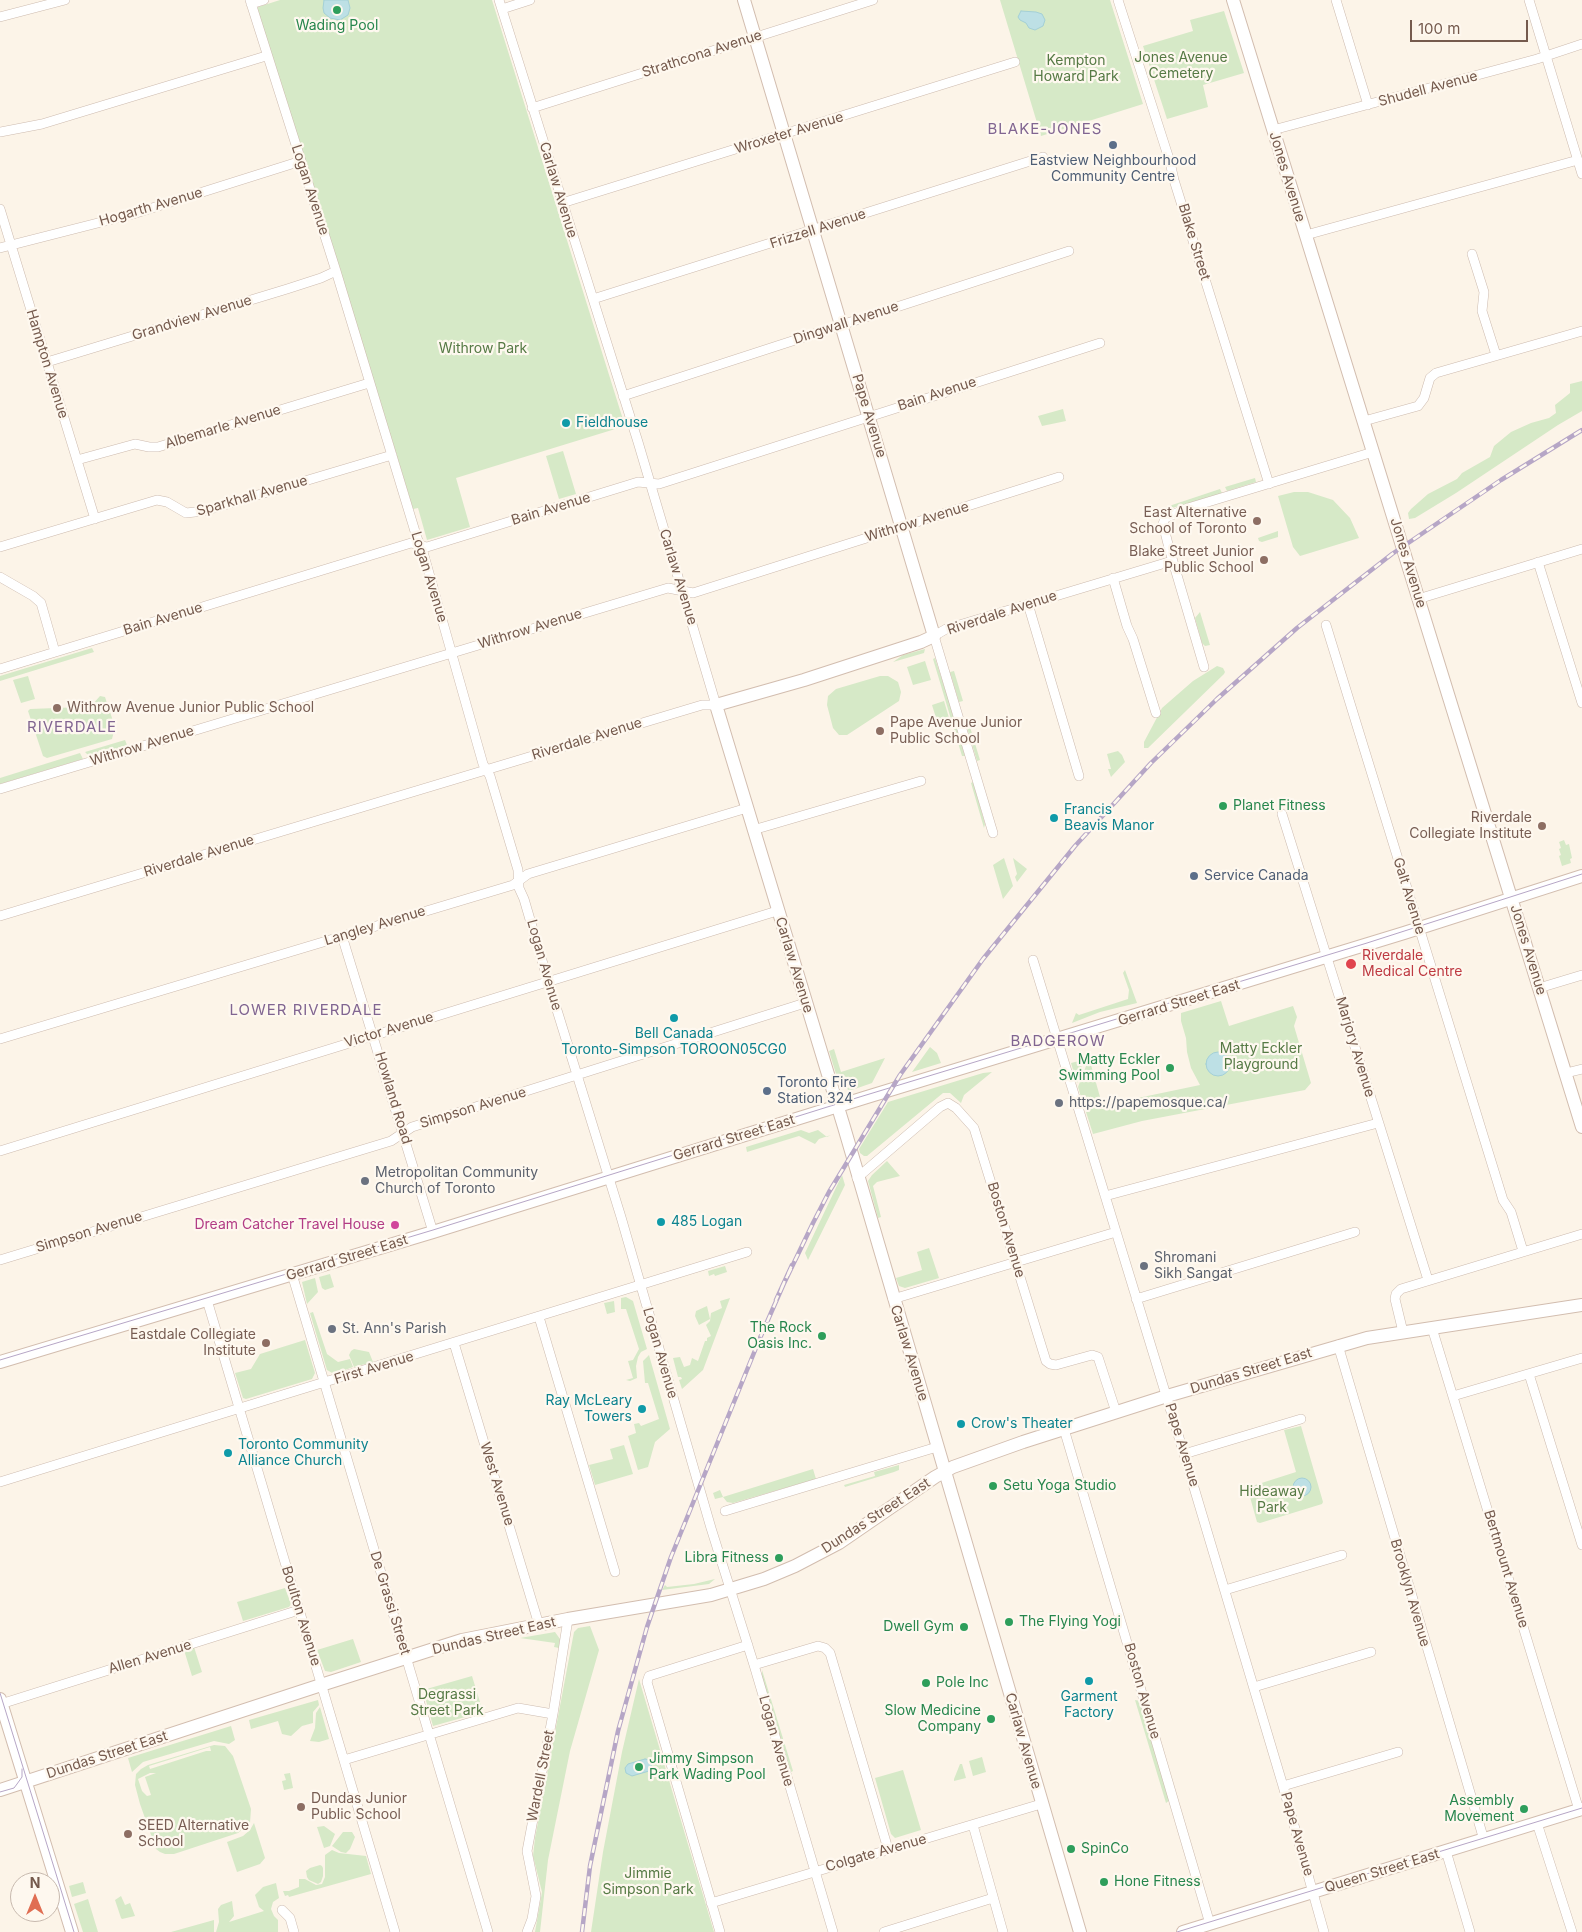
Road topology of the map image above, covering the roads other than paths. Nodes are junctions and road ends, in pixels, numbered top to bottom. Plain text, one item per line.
1 (65, 0) edge
2 (264, 0) edge
3 (530, 0) edge
4 (744, 0) edge
5 (873, 0) edge
6 (1118, 0) edge
7 (1233, 0) edge
8 (1336, 0) edge
9 (1529, 0) edge
10 (251, 2) edge
11 (500, 4) edge
12 (0, 17) edge
13 (756, 37) junction
14 (1582, 44) edge
15 (266, 56) junction
16 (1546, 56) junction
17 (1015, 62) dead end
18 (1368, 105) junction
19 (532, 108) junction
20 (1273, 130) junction
21 (0, 132) edge
22 (784, 134) junction
23 (1043, 157) dead end
24 (1578, 160) junction
25 (301, 162) junction
26 (1582, 174) edge
27 (562, 203) junction
28 (0, 209) edge
29 (813, 230) junction
30 (1306, 235) junction
31 (11, 246) junction
32 (0, 248) edge
33 (1069, 251) dead end
34 (1472, 254) dead end
35 (336, 271) junction
36 (593, 299) junction
37 (842, 325) junction
38 (1582, 331) edge
39 (1100, 343) dead end
40 (1496, 355) junction
41 (46, 362) junction
42 (369, 383) junction
43 (623, 396) junction
44 (869, 416) junction
45 (1364, 421) junction
46 (1373, 452) junction
47 (392, 455) junction
48 (76, 460) junction
49 (1059, 477) dead end
50 (650, 484) junction
51 (1268, 484) junction
52 (96, 519) junction
53 (902, 526) junction
54 (419, 544) junction
55 (0, 547) edge
56 (1582, 549) edge
57 (1172, 561) junction
58 (1538, 562) junction
59 (0, 577) edge
60 (1113, 578) junction
61 (683, 592) junction
62 (1418, 599) junction
63 (1028, 604) junction
64 (1326, 625) dead end
65 (934, 636) junction
66 (56, 652) junction
67 (453, 653) junction
68 (1204, 667) dead end
69 (0, 669) edge
70 (1582, 703) edge
71 (716, 705) junction
72 (1156, 713) dead end
73 (486, 770) junction
74 (1079, 776) dead end
75 (921, 781) dead end
76 (0, 789) edge
77 (747, 808) junction
78 (1282, 814) dead end
79 (754, 830) junction
80 (993, 833) dead end
81 (1582, 876) edge
82 (519, 880) junction
83 (1512, 899) junction
84 (777, 911) junction
85 (0, 916) edge
86 (1419, 929) junction
87 (342, 936) junction
88 (1326, 957) junction
89 (1033, 960) dead end
90 (1582, 975) edge
91 (548, 981) junction
92 (1539, 988) junction
93 (805, 1003) junction
94 (373, 1035) junction
95 (0, 1039) edge
96 (1057, 1040) junction
97 (1582, 1068) edge
98 (1566, 1073) junction
99 (577, 1075) junction
100 (837, 1106) junction
101 (1378, 1123) junction
102 (1582, 1127) edge
103 (403, 1134) junction
104 (0, 1151) edge
105 (608, 1177) junction
106 (858, 1178) junction
107 (1105, 1196) junction
108 (434, 1232) junction
109 (1116, 1232) junction
110 (1355, 1232) dead end
111 (1582, 1234) edge
112 (1523, 1251) junction
113 (747, 1252) dead end
114 (0, 1260) edge
115 (1016, 1262) junction
116 (292, 1274) junction
117 (1428, 1280) junction
118 (641, 1286) junction
119 (1136, 1298) junction
120 (893, 1299) junction
121 (207, 1300) junction
122 (1582, 1305) edge
123 (539, 1317) junction
124 (1432, 1328) junction
125 (1403, 1332) junction
126 (454, 1343) junction
127 (1338, 1345) junction
128 (1582, 1358) edge
129 (0, 1362) edge
130 (1529, 1374) junction
131 (325, 1383) junction
132 (1167, 1396) junction
133 (1452, 1396) junction
134 (239, 1409) junction
135 (1116, 1412) junction
136 (1301, 1419) dead end
137 (1064, 1429) junction
138 (937, 1447) junction
139 (1184, 1454) junction
140 (944, 1471) junction
141 (0, 1482) edge
142 (725, 1511) dead end
143 (1582, 1545) edge
144 (1342, 1555) dead end
145 (615, 1572) dead end
146 (730, 1590) junction
147 (1224, 1590) junction
148 (299, 1610) junction
149 (568, 1619) junction
150 (539, 1626) junction
151 (748, 1645) junction
152 (1371, 1652) dead end
153 (407, 1658) junction
154 (754, 1665) junction
155 (321, 1685) junction
156 (1254, 1687) junction
157 (1, 1701) edge
158 (553, 1714) junction
159 (429, 1735) junction
160 (1398, 1752) dead end
161 (344, 1760) junction
162 (25, 1781) junction
163 (1283, 1786) junction
164 (0, 1790) edge
165 (1041, 1804) junction
166 (1580, 1810) edge
167 (1537, 1823) junction
168 (973, 1825) junction
169 (1484, 1840) junction
170 (888, 1849) junction
171 (1446, 1851) junction
172 (815, 1872) junction
173 (1313, 1892) junction
174 (993, 1898) junction
175 (711, 1903) junction
176 (282, 1910) dead end
177 (1204, 1928) edge
178 (72, 1932) edge
179 (294, 1932) edge
180 (395, 1932) edge
181 (488, 1932) edge
182 (527, 1932) edge
183 (720, 1932) edge
184 (833, 1932) edge
185 (884, 1932) edge
186 (1004, 1932) edge
187 (1080, 1932) edge
188 (1183, 1932) edge
189 (1324, 1932) edge
190 (1470, 1932) edge
191 (1572, 1932) edge

1 - 12 street
2 - 10 street
3 - 11 street
4 - 13 main road, Pape Avenue
5 - 13 street, Strathcona Avenue
6 - 51 street, Blake Street
7 - 20 main road, Jones Avenue
8 - 18 street
9 - 16 street
10 - 15 street, Logan Avenue
11 - 19 street, Carlaw Avenue
13 - 19 street, Strathcona Avenue
13 - 22 main road, Pape Avenue
14 - 16 street, Shudell Avenue
15 - 21 street
15 - 25 street, Logan Avenue
16 - 18 street, Shudell Avenue
16 - 24 street
17 - 22 street, Wroxeter Avenue
18 - 20 street, Shudell Avenue
19 - 27 street, Carlaw Avenue
20 - 30 main road, Jones Avenue
22 - 27 street, Wroxeter Avenue
22 - 29 main road, Pape Avenue
23 - 29 street, Frizzell Avenue
24 - 26 street
24 - 30 street
25 - 31 street, Hogarth Avenue
25 - 35 street, Logan Avenue
27 - 36 street, Carlaw Avenue
28 - 31 street, Hampton Avenue
29 - 36 street, Frizzell Avenue
29 - 37 main road, Pape Avenue
30 - 45 main road, Jones Avenue
31 - 32 street, Hogarth Avenue
31 - 41 street, Hampton Avenue
33 - 37 street, Dingwall Avenue
34 - 40 street
35 - 41 street, Grandview Avenue
35 - 42 street, Logan Avenue
36 - 43 street, Carlaw Avenue
37 - 43 street, Dingwall Avenue
37 - 44 main road, Pape Avenue
38 - 40 street
39 - 44 street, Bain Avenue
40 - 45 street
41 - 48 street, Hampton Avenue
42 - 47 street, Logan Avenue
42 - 48 street, Albemarle Avenue
43 - 50 street, Carlaw Avenue
44 - 50 street, Bain Avenue
44 - 53 main road, Pape Avenue
45 - 46 main road, Jones Avenue
46 - 51 street
46 - 62 main road, Jones Avenue
47 - 52 street, Sparkhall Avenue
47 - 54 street, Logan Avenue
48 - 52 street, Hampton Avenue
49 - 53 street, Withrow Avenue
50 - 54 street, Bain Avenue
50 - 61 street, Carlaw Avenue
51 - 57 street
52 - 55 street, Sparkhall Avenue
53 - 61 street, Withrow Avenue
53 - 65 main road, Pape Avenue
54 - 66 street, Bain Avenue
54 - 67 street, Logan Avenue
56 - 58 street
57 - 60 street, Riverdale Avenue
57 - 68 street
58 - 62 street
58 - 70 street
59 - 66 street
60 - 63 street, Riverdale Avenue
60 - 72 street
61 - 67 street, Withrow Avenue
61 - 71 street, Carlaw Avenue
62 - 83 main road, Jones Avenue
63 - 65 street, Riverdale Avenue
63 - 74 street
64 - 86 street, Galt Avenue
65 - 71 main road, Riverdale Avenue
65 - 80 street, Pape Avenue
66 - 69 street, Bain Avenue
67 - 73 street, Logan Avenue
67 - 76 street, Withrow Avenue
71 - 73 street, Riverdale Avenue
71 - 77 main road, Carlaw Avenue
73 - 82 street, Logan Avenue
73 - 85 street, Riverdale Avenue
75 - 79 street
77 - 79 main road, Carlaw Avenue
77 - 82 street, Langley Avenue
78 - 88 street, Marjory Avenue
79 - 84 main road, Carlaw Avenue
81 - 83 main road, Gerrard Street East
82 - 87 street, Langley Avenue
82 - 91 street, Logan Avenue
83 - 86 main road, Gerrard Street East
83 - 92 main road, Jones Avenue
84 - 91 street, Victor Avenue
84 - 93 main road, Carlaw Avenue
86 - 88 main road, Gerrard Street East
86 - 112 street, Galt Avenue
87 - 94 street, Howland Road
87 - 95 street, Langley Avenue
88 - 96 main road, Gerrard Street East
88 - 101 street, Marjory Avenue
89 - 96 street, Pape Avenue
90 - 92 street
91 - 94 street, Victor Avenue
91 - 99 street, Logan Avenue
92 - 98 main road, Jones Avenue
93 - 99 street, Simpson Avenue
93 - 100 main road, Carlaw Avenue
94 - 103 street, Howland Road
94 - 104 street, Victor Avenue
96 - 100 main road, Gerrard Street East
96 - 107 street, Pape Avenue
97 - 98 street
98 - 102 main road, Jones Avenue
99 - 103 street, Simpson Avenue
99 - 105 street, Logan Avenue
100 - 105 main road, Gerrard Street East
100 - 106 main road, Carlaw Avenue
101 - 107 street
101 - 117 street, Marjory Avenue
103 - 108 street, Howland Road
103 - 114 street, Simpson Avenue
105 - 108 main road, Gerrard Street East
105 - 118 street, Logan Avenue
106 - 115 street, Boston Avenue
106 - 120 main road, Carlaw Avenue
107 - 109 street, Pape Avenue
108 - 116 main road, Gerrard Street East
109 - 115 street
109 - 119 street, Pape Avenue
110 - 119 street
111 - 112 street
112 - 117 street
113 - 118 street, First Avenue
115 - 120 street
115 - 135 street, Boston Avenue
116 - 121 main road, Gerrard Street East
116 - 131 street, De Grassi Street
117 - 125 street
118 - 123 street, First Avenue
118 - 146 street, Logan Avenue
119 - 132 street, Pape Avenue
120 - 138 main road, Carlaw Avenue
121 - 129 main road, Gerrard Street East
121 - 134 street, Boulton Avenue
122 - 124 main road, Dundas Street East
123 - 126 street, First Avenue
123 - 145 street
124 - 125 main road, Dundas Street East
124 - 133 street, Bertmount Avenue
125 - 127 main road, Dundas Street East
126 - 131 street, First Avenue
126 - 150 street, West Avenue
127 - 132 main road, Dundas Street East
127 - 169 street, Brooklyn Avenue
128 - 130 street
130 - 133 street
130 - 143 street
131 - 134 street, First Avenue
131 - 153 street, De Grassi Street
132 - 135 main road, Dundas Street East
132 - 139 street, Pape Avenue
133 - 166 street, Bertmount Avenue
134 - 141 street, First Avenue
134 - 148 street, Boulton Avenue
135 - 137 main road, Dundas Street East
136 - 139 street
137 - 140 main road, Dundas Street East
137 - 177 street, Boston Avenue
138 - 140 main road, Carlaw Avenue
138 - 142 street
139 - 147 street, Pape Avenue
140 - 146 main road, Dundas Street East
140 - 165 main road, Carlaw Avenue
144 - 147 street
146 - 149 main road, Dundas Street East
146 - 151 street, Logan Avenue
147 - 156 street, Pape Avenue
148 - 155 street, Boulton Avenue
148 - 157 street, Allen Avenue
149 - 150 main road, Dundas Street East
149 - 158 street, Wardell Street
150 - 153 main road, Dundas Street East
151 - 154 street, Logan Avenue
151 - 175 street
152 - 156 street
153 - 155 main road, Dundas Street East
153 - 159 street, De Grassi Street
154 - 170 street
154 - 172 street, Logan Avenue
155 - 161 street, Boulton Avenue
155 - 162 main road, Dundas Street East
156 - 163 street, Pape Avenue
157 - 162 main road
158 - 159 street
158 - 182 street, Wardell Street
159 - 161 street
159 - 181 street, De Grassi Street
160 - 163 street
161 - 180 street, Boulton Avenue
162 - 164 main road, Dundas Street East
162 - 178 main road
163 - 173 street, Pape Avenue
165 - 168 street, Colgate Avenue
165 - 187 main road, Carlaw Avenue
166 - 167 main road, Queen Street East
167 - 169 main road, Queen Street East
167 - 191 street
168 - 170 street, Colgate Avenue
168 - 174 street
169 - 171 main road, Queen Street East
170 - 172 street, Colgate Avenue
171 - 173 main road, Queen Street East
171 - 190 street
172 - 175 street, Colgate Avenue
172 - 184 street, Logan Avenue
173 - 177 main road, Queen Street East
173 - 189 street, Pape Avenue
174 - 185 street
174 - 186 street
175 - 183 street
176 - 179 street
177 - 188 main road, Queen Street East

